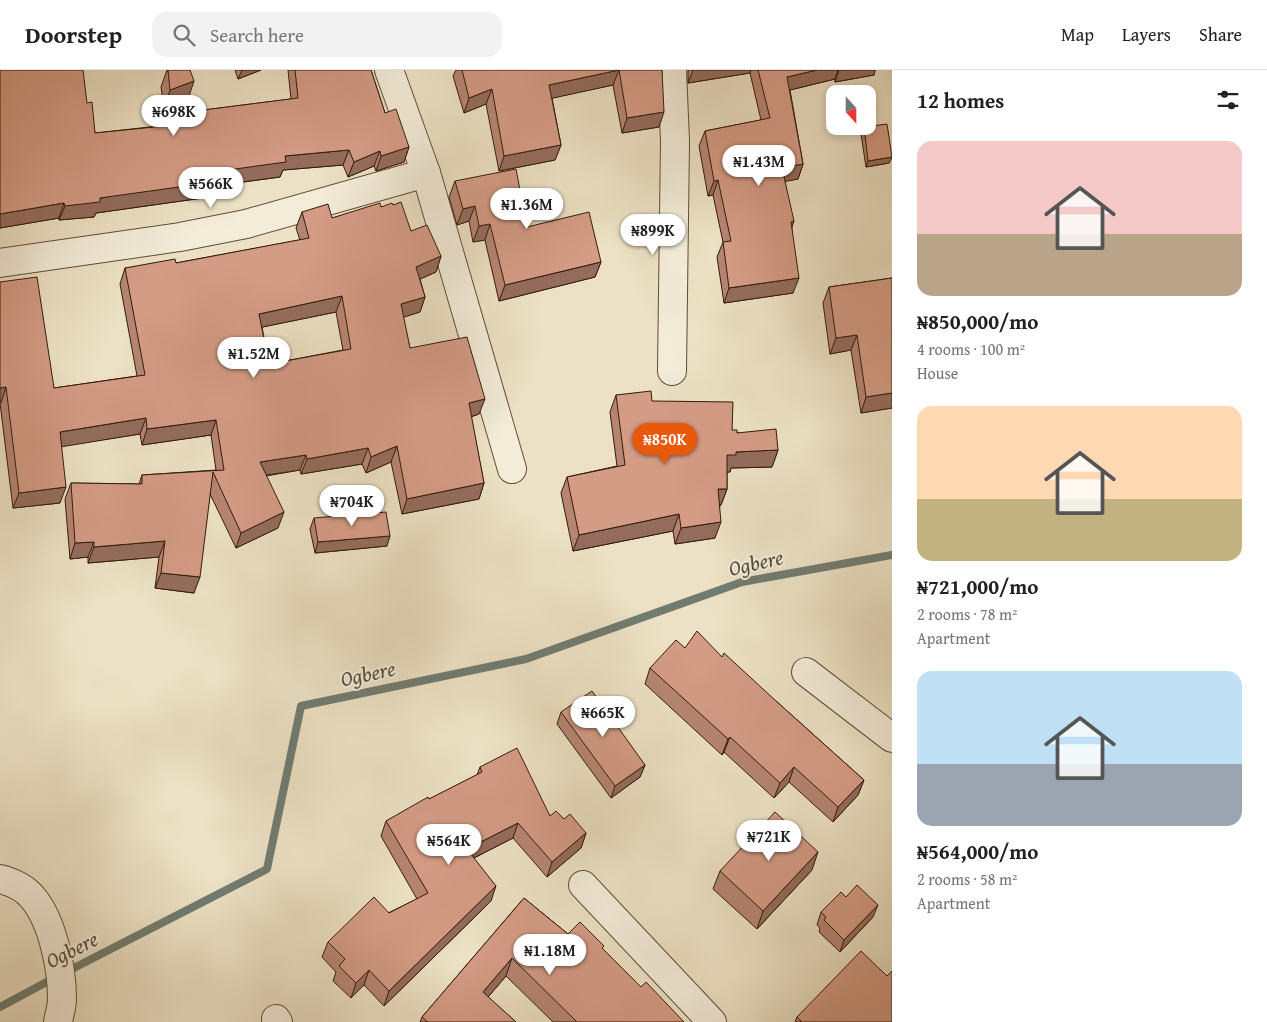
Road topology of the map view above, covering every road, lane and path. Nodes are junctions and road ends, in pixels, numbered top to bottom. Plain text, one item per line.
1 (389, 70) edge
2 (672, 70) edge
3 (426, 173) junction
4 (0, 263) edge
5 (672, 371) dead end
6 (512, 469) dead end
7 (806, 672) dead end
8 (892, 738) edge
9 (0, 879) edge
10 (583, 885) dead end
11 (58, 1022) edge
12 (712, 1022) edge

1 - 3 street
2 - 5 street
3 - 4 street
3 - 6 street
7 - 8 street
9 - 11 street
10 - 12 street

